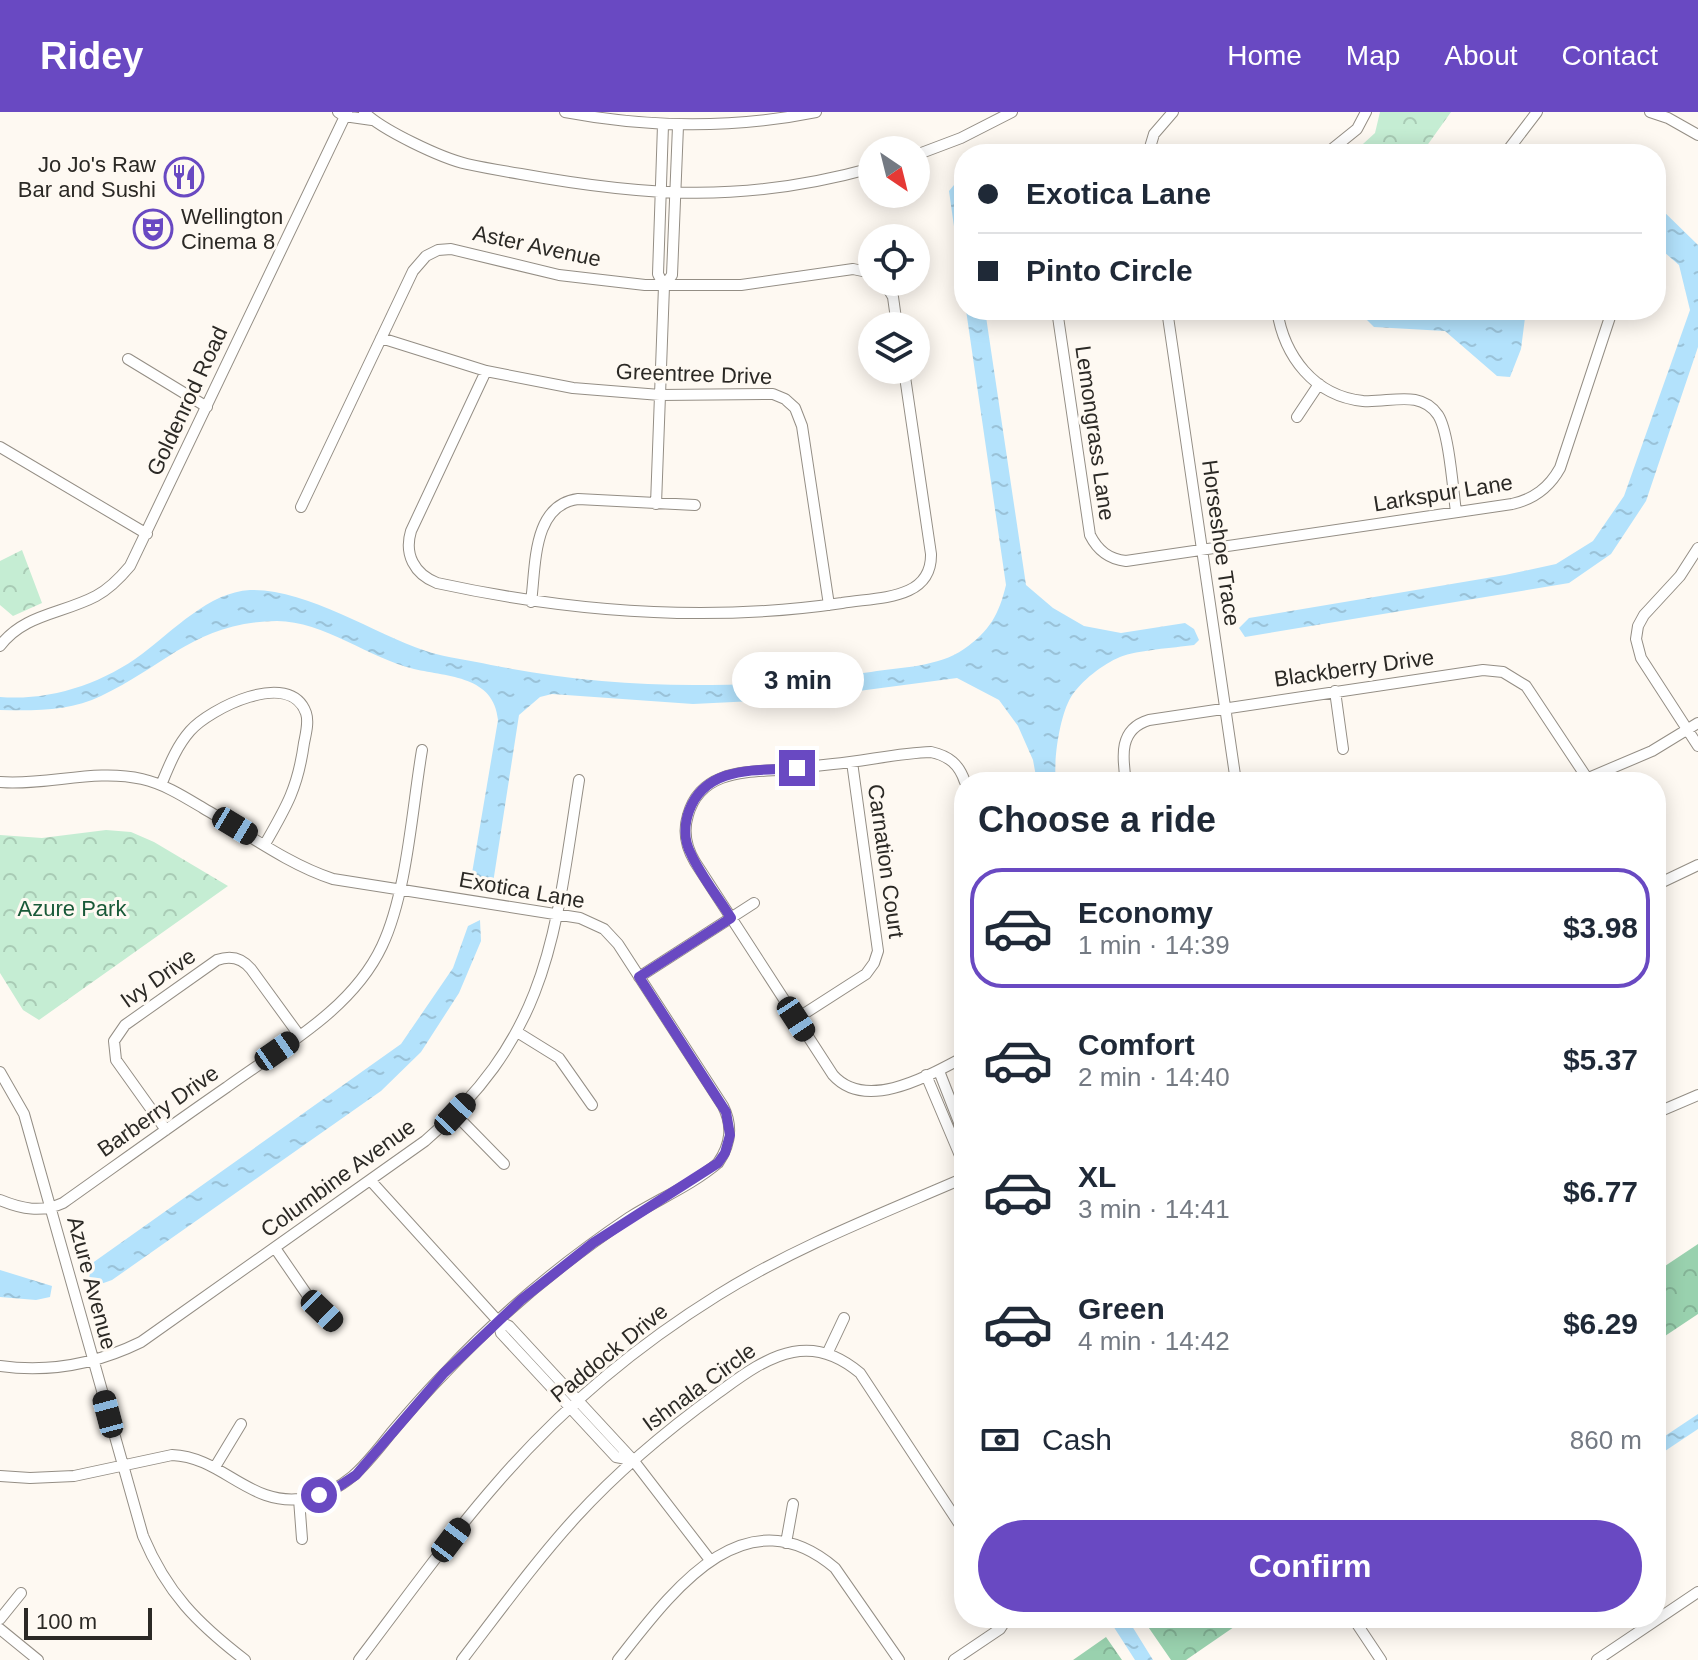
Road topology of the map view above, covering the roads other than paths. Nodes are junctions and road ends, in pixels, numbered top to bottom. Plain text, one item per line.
1 (565, 112) edge
2 (816, 112) edge
3 (1012, 112) edge
4 (1173, 112) edge
5 (1366, 112) edge
6 (1537, 112) edge
7 (1650, 112) edge
8 (343, 113) edge
9 (368, 116) edge
10 (663, 125) junction
11 (678, 126) junction
12 (1698, 135) edge
13 (1151, 144) edge
14 (1338, 144) edge
15 (1513, 144) edge
16 (930, 150) edge
17 (858, 171) edge
18 (660, 194) junction
19 (675, 194) junction
20 (858, 270) edge
21 (664, 286) junction
22 (1058, 320) edge
23 (1168, 320) edge
24 (1279, 320) edge
25 (1609, 320) edge
26 (381, 338) junction
27 (128, 359) dead end
28 (486, 371) junction
29 (906, 384) edge
30 (1319, 384) junction
31 (660, 395) junction
32 (207, 407) junction
33 (1297, 417) dead end
34 (0, 447) edge
35 (656, 504) junction
36 (695, 505) dead end
37 (301, 507) dead end
38 (1456, 512) junction
39 (147, 534) junction
40 (1698, 548) edge
41 (1202, 550) junction
42 (531, 602) junction
43 (829, 605) junction
44 (0, 646) edge
45 (1335, 691) junction
46 (1225, 707) junction
47 (1698, 723) edge
48 (1688, 731) junction
49 (1698, 746) edge
50 (1343, 749) dead end
51 (422, 750) dead end
52 (852, 762) junction
53 (961, 772) edge
54 (1125, 772) edge
55 (1235, 772) edge
56 (1578, 772) edge
57 (1602, 772) edge
58 (579, 780) dead end
59 (0, 782) edge
60 (161, 785) junction
61 (265, 844) junction
62 (1698, 865) edge
63 (1666, 880) edge
64 (400, 890) junction
65 (754, 903) dead end
66 (557, 915) junction
67 (731, 918) junction
68 (639, 977) junction
69 (796, 1019) junction
70 (517, 1032) junction
71 (299, 1035) junction
72 (954, 1063) edge
73 (939, 1071) junction
74 (0, 1072) edge
75 (926, 1075) junction
76 (1698, 1095) edge
77 (592, 1105) dead end
78 (954, 1109) edge
79 (1666, 1109) edge
80 (455, 1114) junction
81 (166, 1130) junction
82 (954, 1141) edge
83 (504, 1164) dead end
84 (370, 1180) junction
85 (954, 1182) edge
86 (0, 1200) edge
87 (51, 1208) junction
88 (275, 1248) junction
89 (844, 1318) dead end
90 (498, 1321) junction
91 (334, 1323) dead end
92 (827, 1354) junction
93 (93, 1361) junction
94 (0, 1366) edge
95 (574, 1404) junction
96 (241, 1424) dead end
97 (633, 1460) junction
98 (122, 1466) junction
99 (215, 1467) junction
100 (0, 1476) edge
101 (299, 1499) junction
102 (793, 1504) dead end
103 (954, 1515) edge
104 (302, 1539) dead end
105 (786, 1543) junction
106 (710, 1560) junction
107 (1698, 1592) edge
108 (21, 1593) dead end
109 (1666, 1614) edge
110 (0, 1619) edge
111 (1001, 1628) edge
112 (1360, 1628) edge
113 (1645, 1628) edge
114 (0, 1629) edge
115 (38, 1660) edge
116 (245, 1660) edge
117 (359, 1660) edge
118 (462, 1660) edge
119 (618, 1660) edge
120 (899, 1660) edge
121 (954, 1660) edge
122 (1381, 1660) edge
123 (1597, 1660) edge

1 - 10 street
2 - 11 street
3 - 16 street
4 - 13 street
5 - 14 street
6 - 15 street
7 - 12 street
8 - 9 street
8 - 32 street, Goldenrod Road
9 - 18 street
10 - 11 street
10 - 18 street
11 - 19 street
17 - 19 street
18 - 19 street
18 - 21 street
19 - 21 street
20 - 21 street, Aster Avenue
21 - 26 street, Aster Avenue
21 - 31 street
22 - 41 street, Lemongrass Lane
23 - 41 street, Horseshoe Trace
24 - 30 street
25 - 38 street, Larkspur Lane
26 - 28 street, Greentree Drive
26 - 37 street, Aster Avenue
27 - 32 street
28 - 31 street, Greentree Drive
28 - 42 street
29 - 43 street
30 - 33 street
30 - 38 street
31 - 35 street
31 - 43 street, Greentree Drive
32 - 39 street, Goldenrod Road
34 - 39 street
35 - 36 street
35 - 42 street
38 - 41 street, Larkspur Lane
39 - 44 street, Goldenrod Road
40 - 48 street
41 - 46 street, Horseshoe Trace
42 - 43 street
45 - 46 street, Blackberry Drive
45 - 50 street
45 - 56 street, Blackberry Drive
46 - 54 street, Blackberry Drive
46 - 55 street, Horseshoe Trace
47 - 48 street
48 - 49 street
48 - 57 street
51 - 64 street, Barberry Drive
52 - 53 street
52 - 67 street
52 - 69 street, Carnation Court
58 - 66 street, Columbine Avenue
59 - 60 street, Exotica Lane
60 - 61 street, Exotica Lane
60 - 61 street
61 - 64 street, Exotica Lane
62 - 63 street
64 - 66 street, Exotica Lane
64 - 71 street, Barberry Drive
65 - 67 street
66 - 68 street, Exotica Lane
66 - 70 street, Columbine Avenue
67 - 68 street
67 - 69 street
68 - 90 street, Exotica Lane
69 - 75 street
70 - 77 street
70 - 80 street, Columbine Avenue
71 - 81 street, Barberry Drive
71 - 81 street, Ivy Drive
72 - 73 street
73 - 75 street
73 - 78 street
74 - 87 street, Azure Avenue
75 - 82 street
76 - 79 street
80 - 83 street
80 - 84 street, Columbine Avenue
81 - 87 street, Barberry Drive
84 - 88 street, Columbine Avenue
84 - 90 street
85 - 95 street, Paddock Drive
86 - 87 street
87 - 93 street, Azure Avenue
88 - 91 street
88 - 93 street, Columbine Avenue
89 - 92 street
90 - 95 street
90 - 101 street, Exotica Lane
92 - 97 street, Ishnala Circle
92 - 103 street
93 - 94 street, Columbine Avenue
93 - 98 street, Azure Avenue
95 - 97 street
95 - 117 street, Paddock Drive
96 - 99 street
97 - 106 street
97 - 118 street, Ishnala Circle
98 - 99 street, Exotica Lane
98 - 100 street, Exotica Lane
98 - 116 street, Azure Avenue
99 - 101 street, Exotica Lane
101 - 104 street
102 - 105 street
105 - 106 street
105 - 120 street
106 - 119 street
107 - 109 street
108 - 110 street
111 - 121 street
112 - 122 street
113 - 123 street
114 - 115 street

